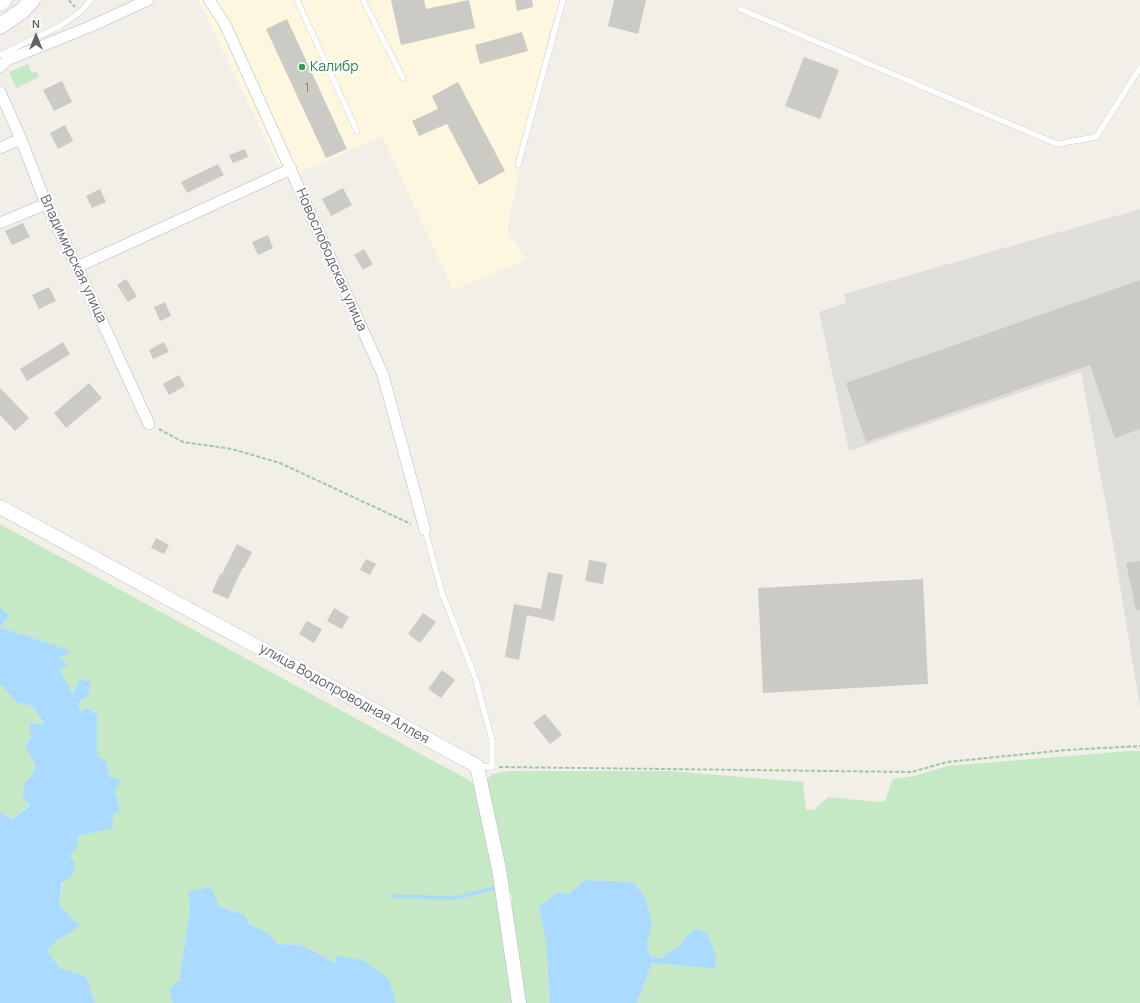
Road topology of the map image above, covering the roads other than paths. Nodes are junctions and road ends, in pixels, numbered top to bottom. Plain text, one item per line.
1 (4, 0) edge
2 (32, 0) edge
3 (91, 0) edge
4 (146, 0) edge
5 (209, 0) edge
6 (297, 0) edge
7 (363, 0) edge
8 (563, 0) edge
9 (0, 3) edge
10 (740, 9) dead end
11 (0, 26) edge
12 (0, 55) edge
13 (0, 67) edge
14 (1140, 68) edge
15 (403, 78) dead end
16 (0, 92) edge
17 (357, 131) dead end
18 (21, 139) junction
19 (0, 148) edge
20 (518, 165) dead end
21 (291, 169) junction
22 (46, 204) junction
23 (0, 223) edge
24 (76, 267) junction
25 (149, 424) road end
26 (0, 507) edge
27 (425, 530) joint
28 (477, 766) junction
29 (519, 1003) edge

1 - 9 main road
2 - 11 main road
3 - 12 lane
4 - 13 street
5 - 21 street, Новослободская улица
6 - 17 lane
7 - 15 lane
8 - 20 lane
10 - 14 lane
16 - 18 street, Владимирская улица
18 - 19 street
18 - 22 street, Владимирская улица
21 - 24 street
21 - 27 street, Новослободская улица
22 - 23 street
22 - 24 street, Владимирская улица
24 - 25 street, Владимирская улица
26 - 28 street, улица Водопроводная Аллея
27 - 28 lane
28 - 29 street

